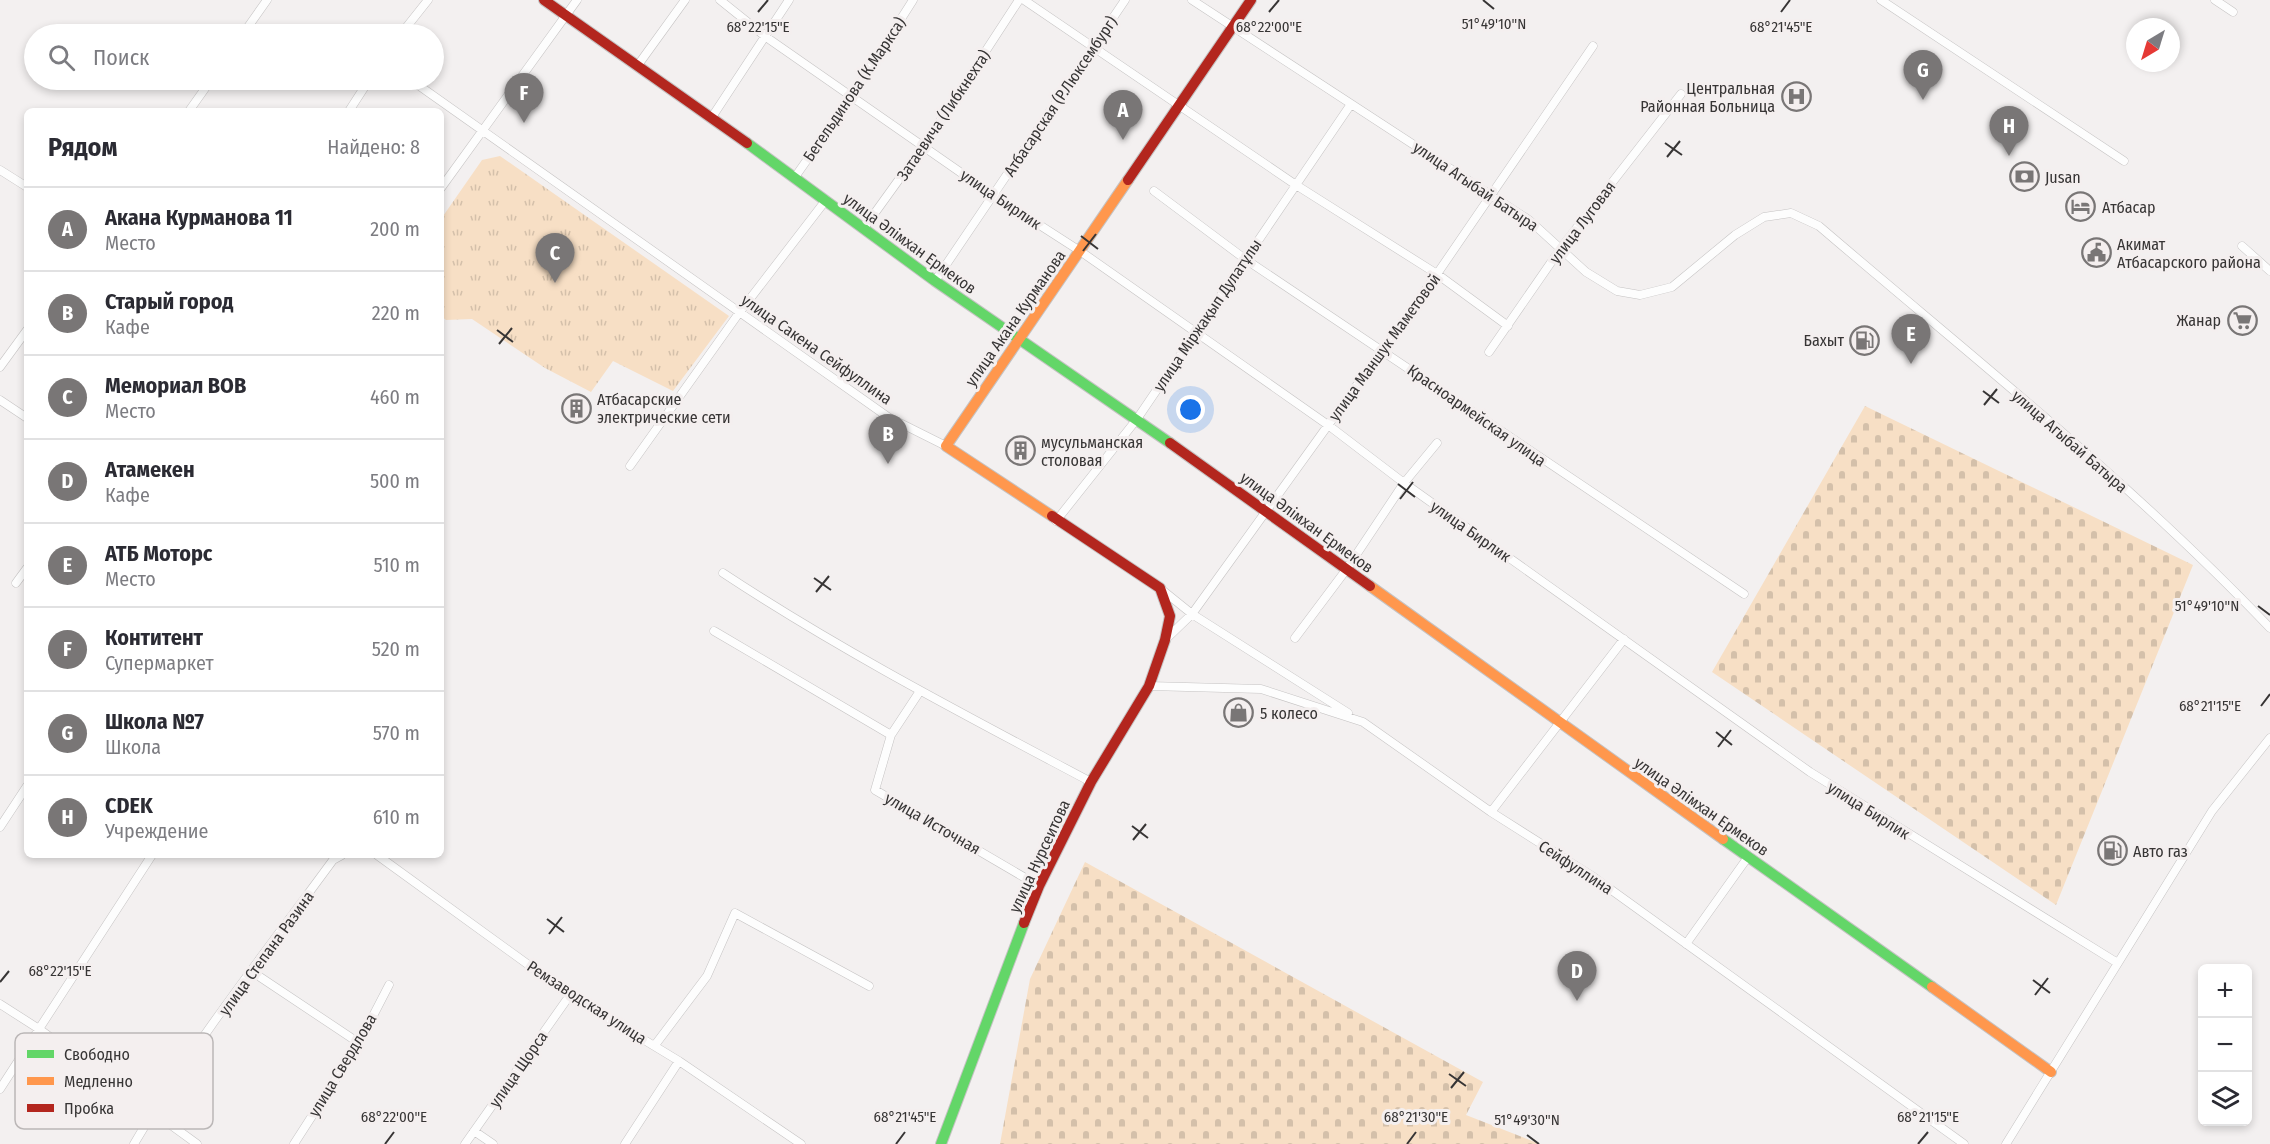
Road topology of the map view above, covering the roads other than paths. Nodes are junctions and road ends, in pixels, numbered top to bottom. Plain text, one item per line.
1 (267, 0) edge
2 (428, 0) edge
3 (544, 0) edge
4 (577, 0) edge
5 (685, 0) edge
6 (720, 0) edge
7 (789, 0) edge
8 (913, 0) edge
9 (1019, 0) edge
10 (1024, 0) edge
11 (1125, 0) edge
12 (1192, 0) edge
13 (1251, 0) edge
14 (1881, 0) edge
15 (2215, 0) edge
16 (2233, 12) dead end
17 (567, 16) junction
18 (250, 24) edge
19 (410, 24) edge
20 (1233, 26) junction
21 (766, 37) junction
22 (1094, 46) junction
23 (1593, 46) dead end
24 (638, 65) junction
25 (204, 90) edge
26 (363, 90) edge
27 (425, 90) edge
28 (1681, 94) dead end
29 (852, 96) junction
30 (1180, 104) junction
31 (1351, 104) junction
32 (191, 108) edge
33 (351, 108) edge
34 (712, 117) junction
35 (482, 131) junction
36 (924, 146) junction
37 (2124, 161) dead end
38 (0, 170) edge
39 (795, 177) junction
40 (444, 184) edge
41 (1296, 184) junction
42 (24, 185) edge
43 (1154, 191) dead end
44 (1491, 194) junction
45 (993, 195) junction
46 (826, 200) junction
47 (864, 228) junction
48 (2242, 246) dead end
49 (1561, 249) junction
50 (1080, 251) junction
51 (1245, 259) junction
52 (2270, 271) edge
53 (1437, 274) junction
54 (934, 281) junction
55 (739, 313) junction
56 (1508, 326) junction
57 (1195, 333) junction
58 (24, 334) edge
59 (1018, 339) junction
60 (1382, 349) junction
61 (1489, 352) dead end
62 (0, 367) edge
63 (0, 400) edge
64 (24, 416) edge
65 (1137, 419) junction
66 (1328, 425) junction
67 (1437, 443) dead end
68 (946, 446) junction
69 (630, 466) dead end
70 (1404, 483) junction
71 (1266, 510) junction
72 (1056, 521) junction
73 (1346, 570) junction
74 (24, 572) edge
75 (723, 573) dead end
76 (16, 583) dead end
77 (1160, 588) junction
78 (1743, 594) dead end
79 (1192, 614) junction
80 (2270, 628) edge
81 (714, 632) dead end
82 (1295, 638) dead end
83 (1624, 639) junction
84 (1165, 640) junction
85 (1149, 686) junction
86 (920, 691) junction
87 (1363, 722) junction
88 (1560, 723) junction
89 (891, 735) junction
90 (2270, 738) edge
91 (1091, 783) junction
92 (24, 790) edge
93 (1491, 812) junction
94 (1, 822) edge
95 (1748, 857) junction
96 (150, 858) edge
97 (337, 858) edge
98 (380, 858) edge
99 (1040, 886) junction
100 (1686, 944) junction
101 (2116, 962) junction
102 (251, 971) junction
103 (389, 985) dead end
104 (869, 986) dead end
105 (570, 995) junction
106 (0, 1004) edge
107 (39, 1029) junction
108 (36, 1033) edge
109 (44, 1033) edge
110 (208, 1033) edge
111 (359, 1043) junction
112 (655, 1045) junction
113 (679, 1061) junction
114 (15, 1066) edge
115 (2050, 1072) junction
116 (0, 1089) edge
117 (143, 1129) edge
118 (176, 1129) edge
119 (474, 1131) junction
120 (134, 1144) edge
121 (197, 1144) edge
122 (294, 1144) edge
123 (465, 1144) edge
124 (493, 1144) edge
125 (625, 1144) edge
126 (801, 1144) edge
127 (941, 1144) edge
128 (1964, 1144) edge
129 (2006, 1144) edge

1 - 18 street
2 - 19 street
3 - 17 street, улица Әлімхан Ермеков
4 - 17 street
5 - 24 street
6 - 21 street, улица Бирлик
7 - 21 street
8 - 29 street, Бегельдинова (К.Маркса)
9 - 36 street, Затаевича (Либкнехта)
10 - 22 street
11 - 22 street, Атбасарская (Р.Люксембург)
12 - 20 street, улица Агыбай Батыра
13 - 20 street, улица Акана Курманова
14 - 37 street
15 - 16 street
17 - 24 street, улица Әлімхан Ермеков
17 - 35 street
20 - 30 street, улица Акана Курманова
20 - 31 street, улица Агыбай Батыра
21 - 29 street, улица Бирлик
21 - 34 street
22 - 30 street
22 - 45 street, Атбасарская (Р.Люксембург)
23 - 44 street, улица Маншук Маметовой
24 - 34 street, улица Әлімхан Ермеков
25 - 32 street
26 - 33 street
27 - 35 street, улица Сакена Сейфуллина
28 - 49 street, улица Луговая
29 - 36 street, улица Бирлик
29 - 39 street, Бегельдинова (К.Маркса)
30 - 41 street
30 - 50 street, улица Акана Курманова
31 - 41 street, улица Міржақып Дулатұлы
31 - 44 street, улица Агыбай Батыра
34 - 39 street, улица Әлімхан Ермеков
35 - 40 street
35 - 55 street, улица Сакена Сейфуллина
36 - 45 street, улица Бирлик
36 - 47 street, Затаевича (Либкнехта)
38 - 42 street
39 - 46 street, улица Әлімхан Ермеков
41 - 51 street, улица Міржақып Дулатұлы
41 - 53 street
43 - 51 street, Красноармейская улица
44 - 49 street, улица Агыбай Батыра
44 - 53 street, улица Маншук Маметовой
45 - 50 street, улица Бирлик
45 - 54 street, Атбасарская (Р.Люксембург)
46 - 47 street, улица Әлімхан Ермеков
46 - 55 street
47 - 54 street, улица Әлімхан Ермеков
48 - 52 street
49 - 56 street, улица Луговая
49 - 80 street, улица Агыбай Батыра
50 - 57 street, улица Бирлик
50 - 59 street, улица Акана Курманова
51 - 57 street, улица Міржақып Дулатұлы
51 - 60 street, Красноармейская улица
53 - 56 street
53 - 60 street, улица Маншук Маметовой
54 - 59 street, улица Әлімхан Ермеков
55 - 68 street, улица Сакена Сейфуллина
55 - 69 street
56 - 61 street, улица Луговая
57 - 65 street, улица Міржақып Дулатұлы
57 - 66 street, улица Бирлик
58 - 62 street
59 - 65 street, улица Әлімхан Ермеков
59 - 68 street, улица Акана Курманова
60 - 66 street, улица Маншук Маметовой
60 - 78 street, Красноармейская улица
63 - 64 street
65 - 71 street, улица Әлімхан Ермеков
65 - 72 street, улица Міржақып Дулатұлы
66 - 70 street, улица Бирлик
66 - 71 street, улица Маншук Маметовой
67 - 70 street
68 - 72 street, улица Сакена Сейфуллина
70 - 73 street
70 - 83 street, улица Бирлик
71 - 73 street, улица Әлімхан Ермеков
71 - 79 street, улица Маншук Маметовой
72 - 77 street, улица Сакена Сейфуллина
73 - 82 street
73 - 88 street, улица Әлімхан Ермеков
74 - 76 street
75 - 86 street
77 - 79 street, улица Сакена Сейфуллина
77 - 84 street, улица Нурсеитова
79 - 84 street, улица Маншук Маметовой
79 - 87 street, улица Сакена Сейфуллина
81 - 89 street
83 - 88 street
83 - 101 street, улица Бирлик
84 - 85 street, улица Нурсеитова
85 - 87 street, Сейфуллина
85 - 91 street, улица Нурсеитова
86 - 89 street, улица Источная
86 - 91 street
87 - 93 street, Сейфуллина
88 - 93 street
88 - 95 street, улица Әлімхан Ермеков
89 - 99 street, улица Источная
90 - 101 street
91 - 99 street, улица Нурсеитова
92 - 94 street
93 - 100 street, Сейфуллина
95 - 100 street
95 - 115 street, улица Әлімхан Ермеков
96 - 107 street
97 - 102 street, улица Степана Разина
98 - 105 street, Ремзаводская улица
99 - 127 street, улица Нурсеитова
100 - 128 street, Сейфуллина
101 - 115 street
102 - 110 street, улица Степана Разина
102 - 111 street
103 - 111 street, улица Свердлова
104 - 112 street
105 - 112 street, Ремзаводская улица
105 - 119 street, улица Щорса
106 - 107 street
107 - 108 street
107 - 109 street
111 - 122 street, улица Свердлова
112 - 113 street, Ремзаводская улица
113 - 125 street
113 - 126 street, Ремзаводская улица
114 - 116 street
115 - 129 street
117 - 120 street, улица Степана Разина
118 - 121 street
119 - 123 street, улица Щорса
119 - 124 street

